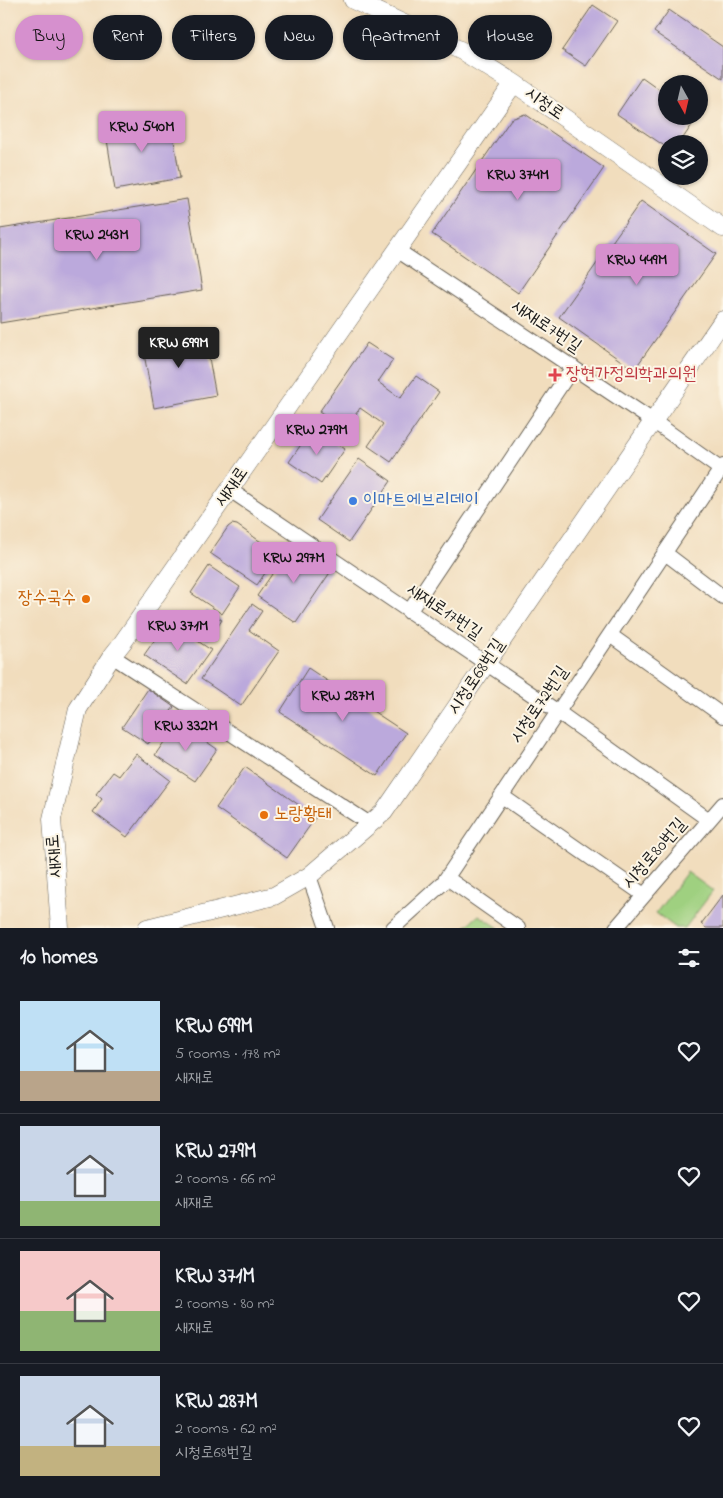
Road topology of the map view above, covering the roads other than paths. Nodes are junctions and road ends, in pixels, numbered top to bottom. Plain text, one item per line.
1 (353, 0) edge
2 (514, 83) junction
3 (723, 228) edge
4 (397, 250) junction
5 (723, 320) edge
6 (573, 367) junction
7 (653, 421) junction
8 (722, 469) edge
9 (230, 490) junction
10 (665, 553) junction
11 (723, 597) edge
12 (409, 612) junction
13 (610, 635) junction
14 (112, 656) junction
15 (486, 664) junction
16 (558, 712) junction
17 (723, 716) edge
18 (502, 796) junction
19 (723, 804) edge
20 (709, 820) junction
21 (370, 824) junction
22 (309, 876) junction
23 (447, 878) junction
24 (644, 895) junction
25 (60, 928) edge
26 (147, 928) edge
27 (327, 928) edge
28 (393, 928) edge
29 (518, 928) edge
30 (616, 928) edge

1 - 2 street, 시청로
2 - 3 street, 시청로
2 - 4 street, 새재로
4 - 6 street, 새재로7번길
4 - 9 street, 새재로
5 - 7 street, 시청로68번길
6 - 7 street, 새재로7번길
6 - 12 street
7 - 8 street, 새재로7번길
7 - 15 street, 시청로68번길
8 - 10 street, 시청로72번길
9 - 12 street, 새재로17번길
9 - 14 street, 새재로
10 - 11 street
10 - 13 street, 시청로72번길
12 - 15 street, 새재로17번길
13 - 16 street, 시청로72번길
13 - 17 street
14 - 21 street
14 - 25 street, 새재로
15 - 16 street, 새재로17번길
15 - 21 street, 시청로68번길
16 - 18 street, 시청로72번길
16 - 20 street, 새재로17번길
18 - 23 street, 시청로72번길
18 - 24 street
19 - 20 street, 시청로80번길
20 - 24 street, 시청로80번길
21 - 22 street, 시청로68번길
22 - 26 street, 시청로68번길
22 - 27 street
23 - 28 street, 시청로72번길
23 - 29 street
24 - 30 street, 시청로80번길

